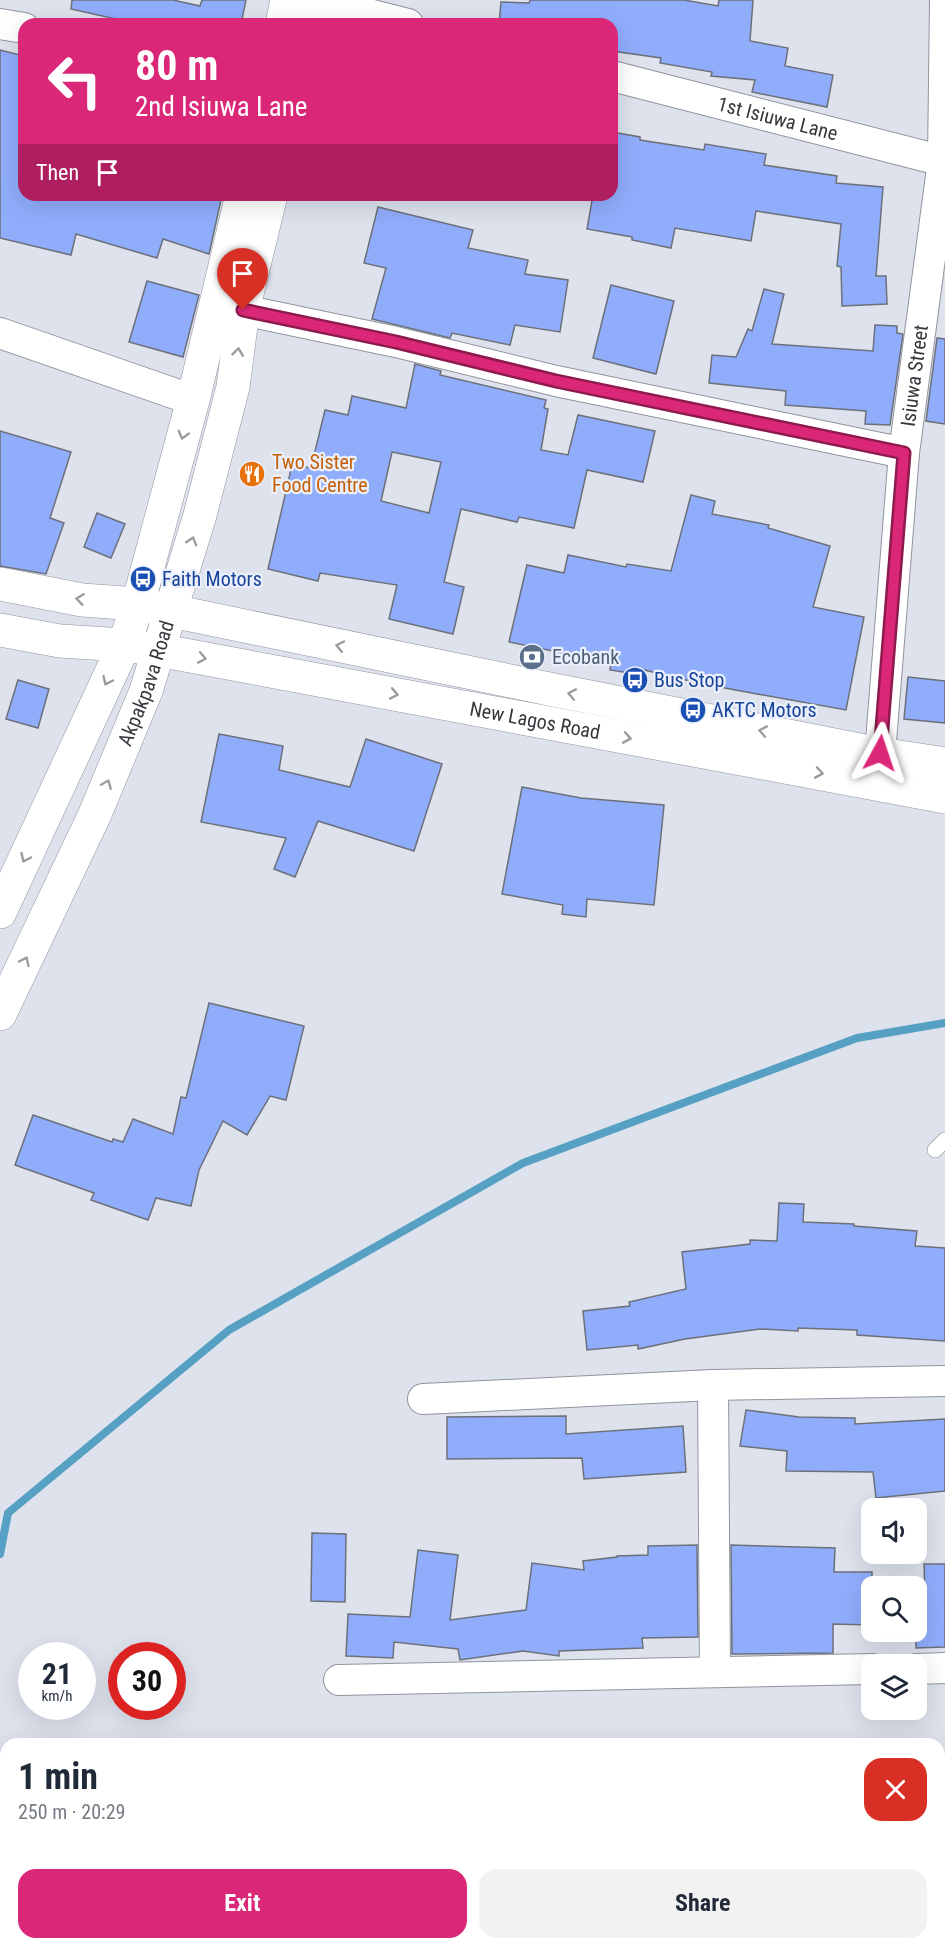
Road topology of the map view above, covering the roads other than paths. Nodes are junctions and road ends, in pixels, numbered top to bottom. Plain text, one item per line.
1 (287, 0) edge
2 (317, 0) edge
3 (945, 0) edge
4 (283, 18) edge
5 (312, 18) edge
6 (385, 18) edge
7 (0, 24) edge
8 (18, 27) edge
9 (618, 78) edge
10 (943, 161) junction
11 (241, 201) edge
12 (269, 201) edge
13 (243, 310) junction
14 (0, 333) edge
15 (193, 400) junction
16 (904, 453) junction
17 (0, 584) edge
18 (138, 604) junction
19 (170, 612) junction
20 (0, 630) edge
21 (124, 645) junction
22 (158, 650) junction
23 (880, 753) junction
24 (945, 764) edge
25 (945, 796) edge
26 (0, 912) edge
27 (0, 1014) edge
28 (945, 1381) edge
29 (713, 1384) junction
30 (423, 1399) dead end
31 (945, 1668) edge
32 (861, 1669) edge
33 (927, 1669) edge
34 (715, 1672) junction
35 (339, 1680) dead end

1 - 4 main road
2 - 5 main road
2 - 6 street
3 - 10 street, Isiuwa Street
7 - 8 street
9 - 10 street, 1st Isiuwa Lane
10 - 16 street, Isiuwa Street
11 - 15 main road, Akpakpava Road
12 - 13 main road, Akpakpava Road
13 - 16 street
19 -> 13 main road, Akpakpava Road
14 - 15 street
15 -> 18 main road, Akpakpava Road
16 - 23 street, Isiuwa Street
18 -> 17 main road, New Lagos Road
18 - 19 main road, New Lagos Road
18 - 21 main road, Akpakpava Road
19 - 22 main road, Akpakpava Road
23 -> 19 main road, New Lagos Road
20 - 21 main road, New Lagos Road
21 - 22 main road, New Lagos Road
21 -> 26 main road, Akpakpava Road
22 -> 25 main road, New Lagos Road
27 -> 22 main road, Akpakpava Road
23 - 24 main road, New Lagos Road
28 - 29 street
29 - 30 street
29 - 34 street
31 - 33 street
32 - 34 street
34 - 35 street

